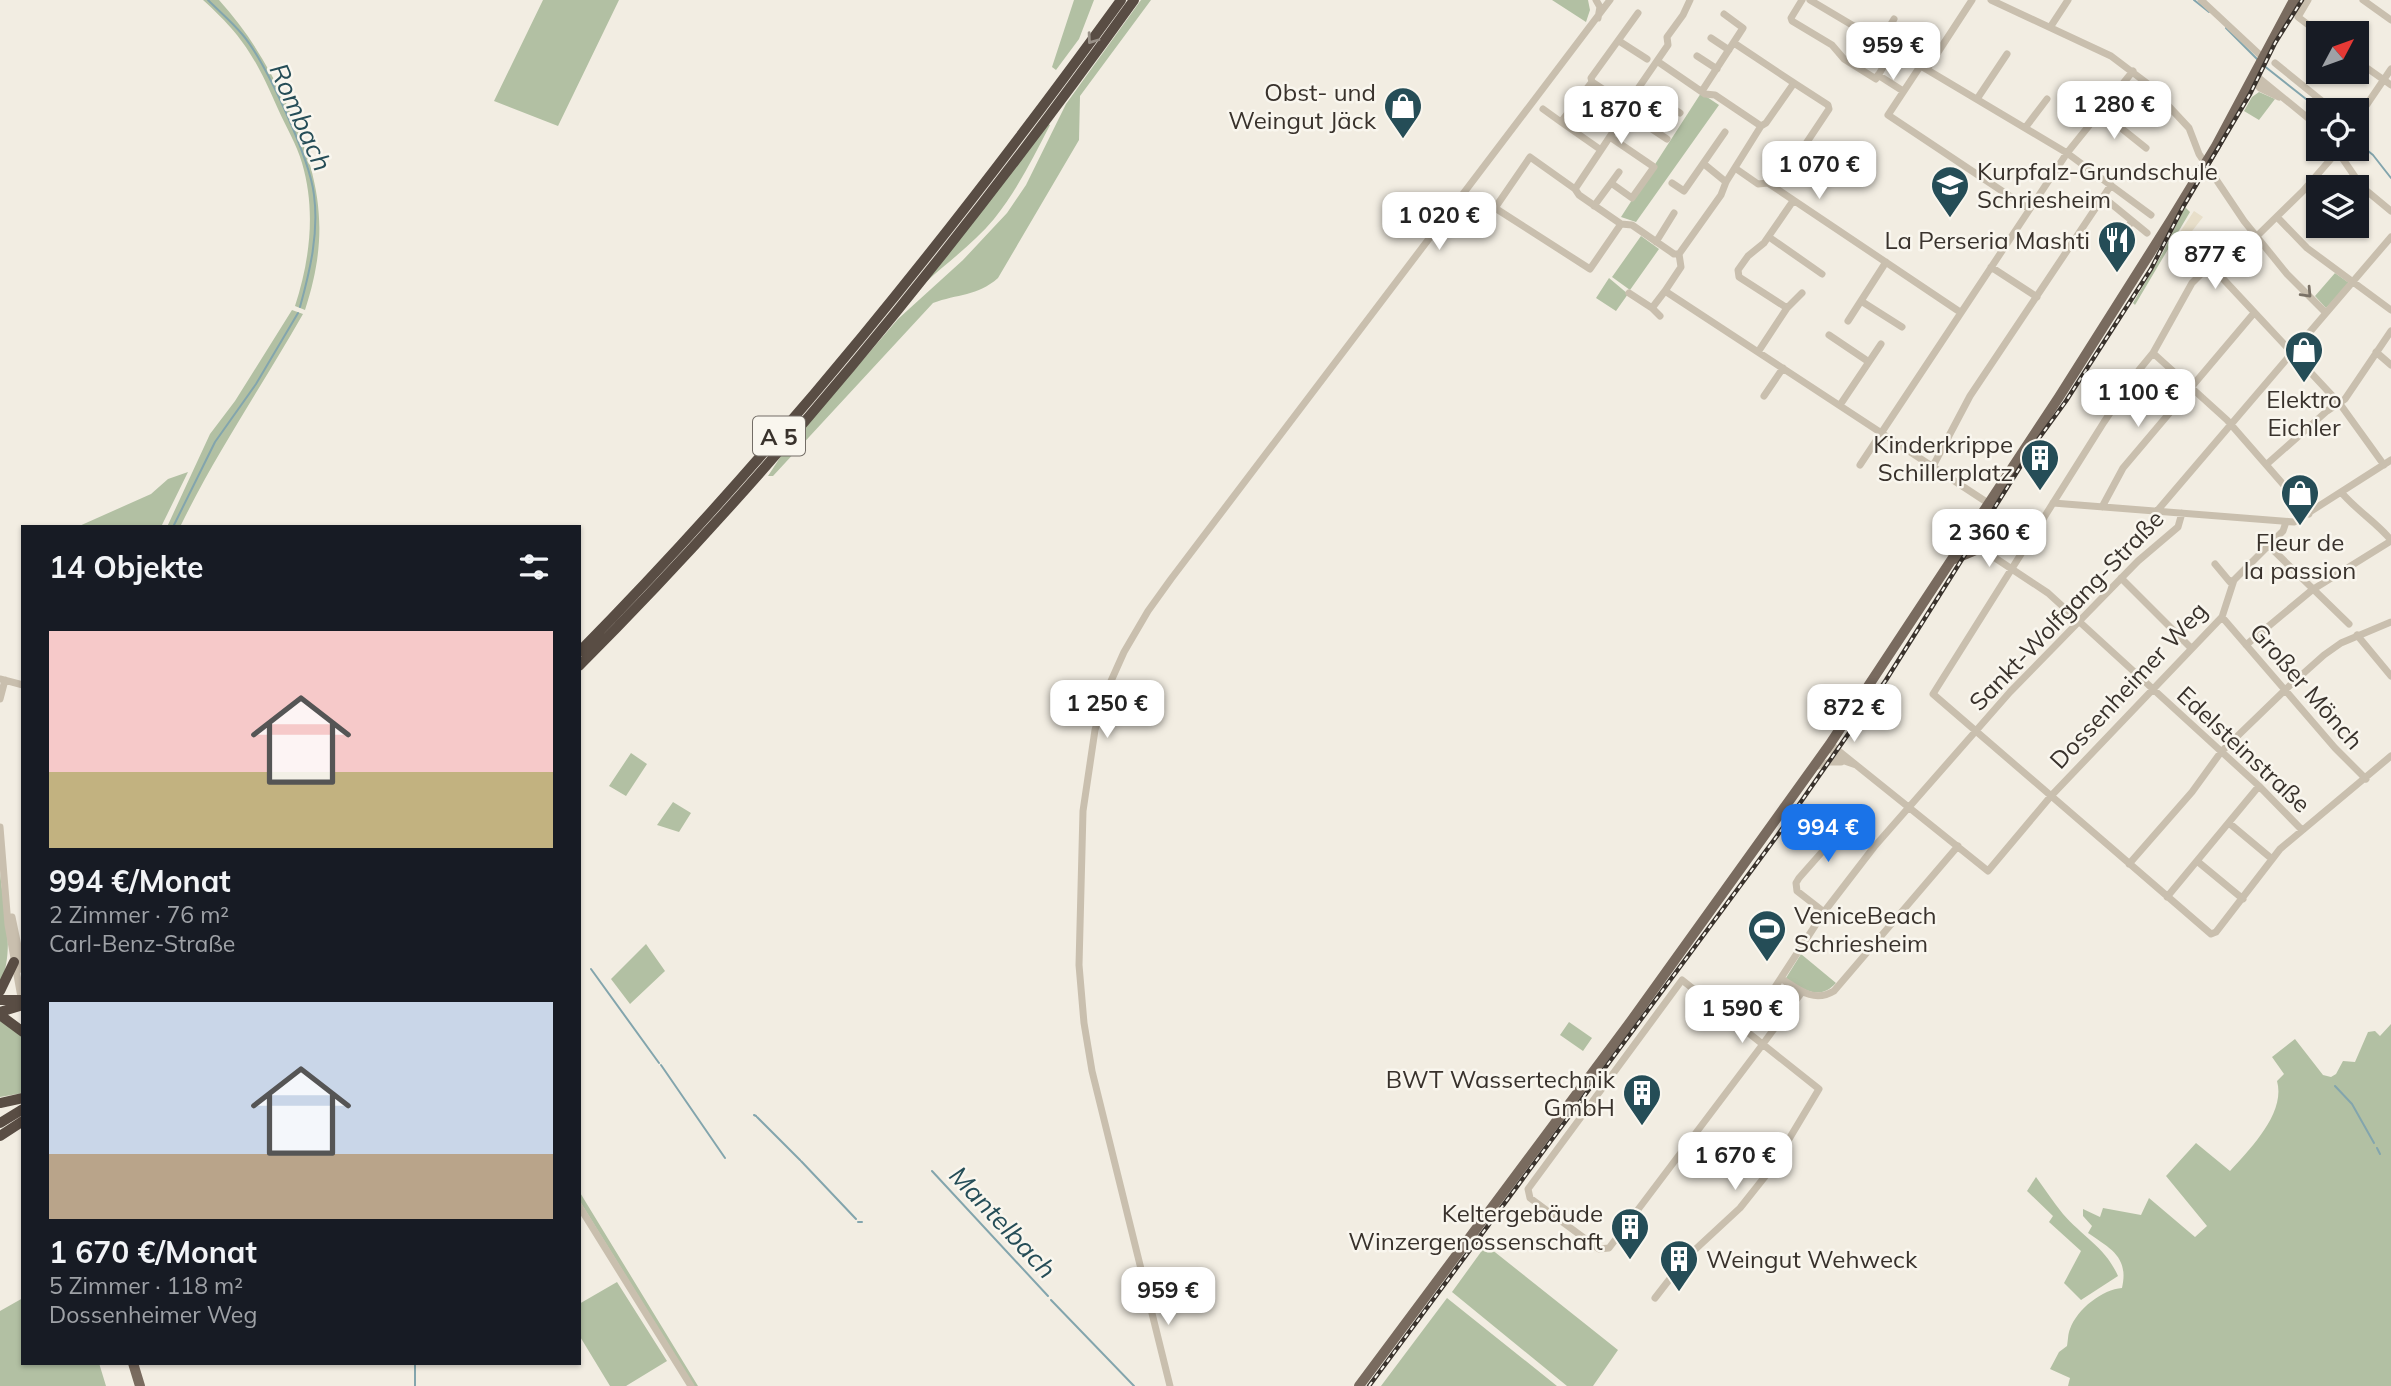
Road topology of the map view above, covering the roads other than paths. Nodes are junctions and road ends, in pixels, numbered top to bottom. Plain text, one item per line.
1 (1121, 0) edge
2 (1134, 0) edge
3 (1610, 0) edge
4 (1684, 0) edge
5 (1689, 0) edge
6 (1802, 0) edge
7 (1810, 0) edge
8 (1972, 0) edge
9 (1991, 0) edge
10 (2068, 0) edge
11 (2201, 0) edge
12 (2294, 0) edge
13 (2308, 0) edge
14 (2363, 0) edge
15 (1599, 2) edge
16 (1686, 10) junction
17 (1638, 12) dead end
18 (1724, 14) dead end
19 (1598, 18) junction
20 (1894, 19) dead end
21 (2391, 20) edge
22 (2306, 24) edge
23 (2050, 26) junction
24 (1711, 38) dead end
25 (1619, 41) junction
26 (1881, 41) junction
27 (1732, 47) junction
28 (1894, 49) junction
29 (2007, 54) dead end
30 (1697, 56) dead end
31 (2260, 59) junction
32 (1647, 60) dead end
33 (1657, 61) junction
34 (2275, 63) dead end
35 (1924, 67) junction
36 (1717, 69) junction
37 (2391, 69) edge
38 (2370, 70) edge
39 (2133, 71) junction
40 (1878, 75) junction
41 (2252, 77) junction
42 (1592, 82) junction
43 (2388, 82) edge
44 (1794, 83) junction
45 (1639, 87) junction
46 (2260, 88) junction
47 (1702, 91) junction
48 (1903, 91) junction
49 (2244, 94) junction
50 (2318, 98) edge
51 (1978, 99) junction
52 (2047, 99) dead end
53 (2286, 100) junction
54 (2369, 105) edge
55 (1625, 108) junction
56 (1543, 109) dead end
57 (2101, 112) junction
58 (1681, 113) dead end
59 (2306, 116) edge
60 (1561, 122) junction
61 (1761, 126) junction
62 (2025, 128) junction
63 (1725, 132) dead end
64 (1610, 137) junction
65 (1667, 139) dead end
66 (2146, 148) dead end
67 (1535, 150) dead end
68 (1601, 150) junction
69 (2067, 153) junction
70 (1530, 157) junction
71 (1797, 157) dead end
72 (2326, 161) edge
73 (2344, 161) edge
74 (2205, 163) junction
75 (1704, 164) junction
76 (1735, 168) junction
77 (1619, 172) dead end
78 (1726, 182) junction
79 (1611, 183) junction
80 (1672, 183) dead end
81 (2111, 185) junction
82 (1575, 189) junction
83 (2103, 197) junction
84 (1793, 201) junction
85 (1594, 206) junction
86 (1495, 208) junction
87 (2029, 209) junction
88 (2391, 211) edge
89 (1480, 212) dead end
90 (1674, 213) dead end
91 (2151, 215) dead end
92 (2277, 217) junction
93 (2132, 221) junction
94 (1621, 224) junction
95 (2147, 233) dead end
96 (2257, 236) junction
97 (1769, 237) junction
98 (2391, 237) edge
99 (2118, 241) dead end
100 (1656, 242) junction
101 (1679, 254) junction
102 (1886, 262) junction
103 (1991, 267) junction
104 (1822, 274) dead end
105 (2353, 282) junction
106 (1665, 291) junction
107 (1629, 293) dead end
108 (1802, 293) dead end
109 (2037, 297) junction
110 (1861, 301) junction
111 (1652, 308) junction
112 (1787, 309) junction
113 (2391, 310) edge
114 (1960, 312) junction
115 (2254, 313) junction
116 (2326, 313) junction
117 (1660, 316) dead end
118 (1848, 321) dead end
119 (1902, 327) dead end
120 (2391, 331) edge
121 (1829, 335) dead end
122 (1881, 344) dead end
123 (1758, 352) junction
124 (2376, 352) junction
125 (2153, 353) junction
126 (2292, 353) junction
127 (1869, 362) junction
128 (2391, 365) edge
129 (1783, 368) junction
130 (2190, 387) junction
131 (1764, 396) dead end
132 (2340, 404) junction
133 (1840, 405) junction
134 (2230, 425) junction
135 (1880, 432) junction
136 (2267, 464) junction
137 (1860, 465) dead end
138 (2388, 465) edge
139 (1933, 466) junction
140 (2341, 492) junction
141 (1988, 503) junction
142 (2053, 503) junction
143 (2102, 507) junction
144 (2157, 511) junction
145 (2182, 513) junction
146 (2309, 514) junction
147 (2286, 522) junction
148 (1965, 538) junction
149 (2391, 540) edge
150 (2269, 545) junction
151 (1981, 548) junction
152 (1949, 562) junction
153 (2214, 564) dead end
154 (2012, 567) junction
155 (2121, 578) junction
156 (2234, 580) junction
157 (2312, 590) junction
158 (2222, 617) junction
159 (2080, 620) junction
160 (2391, 622) edge
161 (2349, 624) dead end
162 (2357, 635) junction
163 (2246, 645) junction
164 (2191, 648) junction
165 (581, 650) edge
166 (581, 664) edge
167 (2391, 676) edge
168 (2, 679) edge
169 (21, 684) edge
170 (2152, 688) junction
171 (2286, 689) junction
172 (0, 699) edge
173 (1975, 731) junction
174 (1830, 744) junction
175 (2221, 752) junction
176 (2391, 756) edge
177 (1842, 762) junction
178 (1860, 766) junction
179 (1815, 767) junction
180 (2366, 779) junction
181 (2259, 786) junction
182 (2051, 796) junction
183 (1910, 806) junction
184 (2229, 823) junction
185 (0, 827) edge
186 (2302, 830) junction
187 (1958, 846) junction
188 (1874, 847) junction
189 (2272, 859) junction
190 (2197, 861) junction
191 (2129, 864) junction
192 (2167, 897) junction
193 (2243, 899) junction
194 (8, 902) junction
195 (1825, 912) junction
196 (21, 961) edge
197 (14, 962) junction
198 (1782, 979) junction
199 (0, 991) edge
200 (1802, 992) junction
201 (21, 997) edge
202 (0, 1000) edge
203 (21, 1002) edge
204 (21, 1003) edge
205 (0, 1014) edge
206 (21, 1030) edge
207 (1746, 1030) junction
208 (1763, 1044) junction
209 (21, 1098) edge
210 (0, 1103) edge
211 (21, 1110) edge
212 (21, 1122) edge
213 (0, 1123) edge
214 (0, 1136) edge
215 (581, 1209) edge
216 (1655, 1298) dead end
217 (134, 1365) edge
218 (140, 1386) edge
219 (691, 1386) edge
220 (1170, 1386) edge
221 (1359, 1386) edge

1 -> 165 highway, A 5
2 - 166 highway, A 5
3 - 19 street
4 - 16 street
5 - 16 street
6 - 40 street
7 - 26 street
8 - 35 street
9 - 23 street
10 - 23 street
11 - 31 street
12 - 31 main road
13 - 22 street
14 - 21 street
15 - 19 street
16 - 33 street
17 - 25 street
18 - 27 street
19 - 220 street
20 - 26 street
23 - 39 street
24 - 27 street
25 - 32 street
25 - 42 street
26 - 28 street
27 - 36 street
27 - 44 street
28 - 35 street
28 - 40 street
29 - 51 street
30 - 36 street
31 - 41 main road
33 - 45 street
33 - 47 street
34 - 50 street
35 - 48 street
35 - 51 street
36 - 47 street
37 - 43 street
38 - 43 street
39 - 57 street
39 - 74 street
40 - 48 street
41 - 46 street
41 - 49 main road
41 - 53 street
42 - 55 street
42 - 60 street
43 - 54 street
44 - 61 street
44 - 71 street
45 - 55 street
45 - 58 street
46 - 49 street
46 - 53 street
47 - 61 street
48 - 87 street
49 - 74 main road
51 - 62 street
52 - 62 street
53 - 59 street
55 - 64 street
55 - 65 street
56 - 60 street
57 - 66 street
57 - 69 street
60 - 68 street
61 - 76 street
62 - 69 street
63 - 75 street
64 - 68 street
64 - 79 street
67 - 70 street
68 - 82 street
69 - 81 street
69 - 87 street
70 - 82 street
70 - 86 street
72 - 92 street
73 - 88 street
74 - 96 street
74 - 141 main road
75 - 78 street
75 - 80 street
76 - 78 street
76 - 84 street
77 - 79 street
78 - 101 street
79 - 85 street
81 - 83 street
81 - 91 street
82 - 85 street
83 - 93 street
83 - 109 street
84 - 97 street
84 - 102 street
85 - 94 street
86 - 89 street
86 - 94 street
87 - 103 street
90 - 100 street
92 - 96 street
92 - 105 street
93 - 95 street
93 - 99 street
94 - 100 street
96 -> 116 street
97 - 104 street
97 - 112 street
98 - 105 street
100 - 101 street
101 - 106 street
102 - 110 street
102 - 114 street
103 - 109 street
103 - 114 street
105 - 113 street
105 - 116 street
106 - 111 street
106 - 123 street
107 - 111 street
108 - 112 street
109 - 139 street
110 - 118 street
110 - 119 street
111 - 117 street
112 - 123 street
114 - 135 street
115 - 125 street
115 - 126 street
115 - 130 street
116 - 126 street
120 - 124 street
121 - 127 street
122 - 127 street
123 - 129 street
124 - 128 street
124 - 132 street
125 - 130 street
125 - 142 street
126 - 132 street
126 - 134 street
127 - 133 street
129 - 131 street
129 - 133 street
130 - 134 street
130 - 143 street
132 - 136 street
132 - 138 street
133 - 135 street
134 - 136 street
134 - 144 street
135 - 137 street
135 - 139 street
136 - 146 street
138 - 140 street
139 - 141 street
140 - 146 street
140 - 149 street
141 - 148 main road
142 - 143 street
142 - 154 street
143 - 144 street
144 - 145 street
145 - 147 street
145 - 155 street, Sankt-Wolfgang-Straße
146 - 147 street
147 - 150 street, Dossenheimer Weg
148 - 151 street, Edelsteinstraße
148 - 152 main road
149 - 157 street
150 - 156 street, Dossenheimer Weg
150 - 157 street
151 - 152 main road
151 - 154 street, Edelsteinstraße
152 - 174 main road
153 - 156 street
154 - 159 street, Edelsteinstraße
154 - 173 street
155 - 159 street, Sankt-Wolfgang-Straße
155 - 164 street
156 - 158 street, Dossenheimer Weg
157 - 161 street
157 - 163 street
158 - 163 street, Großer Mönch
158 - 164 street, Dossenheimer Weg
159 - 170 street, Edelsteinstraße
159 - 173 street, Sankt-Wolfgang-Straße
160 - 162 street
162 - 167 street
162 - 171 street
163 - 171 street, Großer Mönch
164 - 170 street, Dossenheimer Weg
168 - 169 street
168 - 172 street
170 - 175 street, Edelsteinstraße
170 - 182 street, Dossenheimer Weg
171 - 175 street
171 - 180 street, Großer Mönch
173 - 182 street
173 - 183 street, Sankt-Wolfgang-Straße
174 - 177 street
174 - 178 street
174 - 179 main road
175 - 181 street, Edelsteinstraße
175 - 191 street
176 - 180 street
177 - 178 street
177 - 179 street
178 - 183 street
179 - 221 main road
180 - 186 street
181 - 184 street
181 - 186 street, Edelsteinstraße
182 - 187 street, Dossenheimer Weg
182 - 191 street
183 - 187 street
183 - 188 street, Sankt-Wolfgang-Straße
184 - 189 street
184 - 190 street
185 - 194 street
186 - 189 street
187 - 200 street
188 - 195 street, Sankt-Wolfgang-Straße
188 - 195 street
189 - 193 street
190 - 192 street
190 - 193 street
191 - 192 street
192 - 193 street
194 - 196 street
194 - 197 street
195 - 198 street, Sankt-Wolfgang-Straße
197 - 199 highway
197 - 201 street
198 - 200 street
198 - 207 street, Sankt-Wolfgang-Straße
200 - 208 street
202 - 203 highway
204 - 205 highway
205 - 206 highway
207 - 208 street
207 - 208 street
208 - 216 street
209 - 210 highway
211 - 213 highway
212 - 214 highway
215 - 219 street
217 - 218 main road

